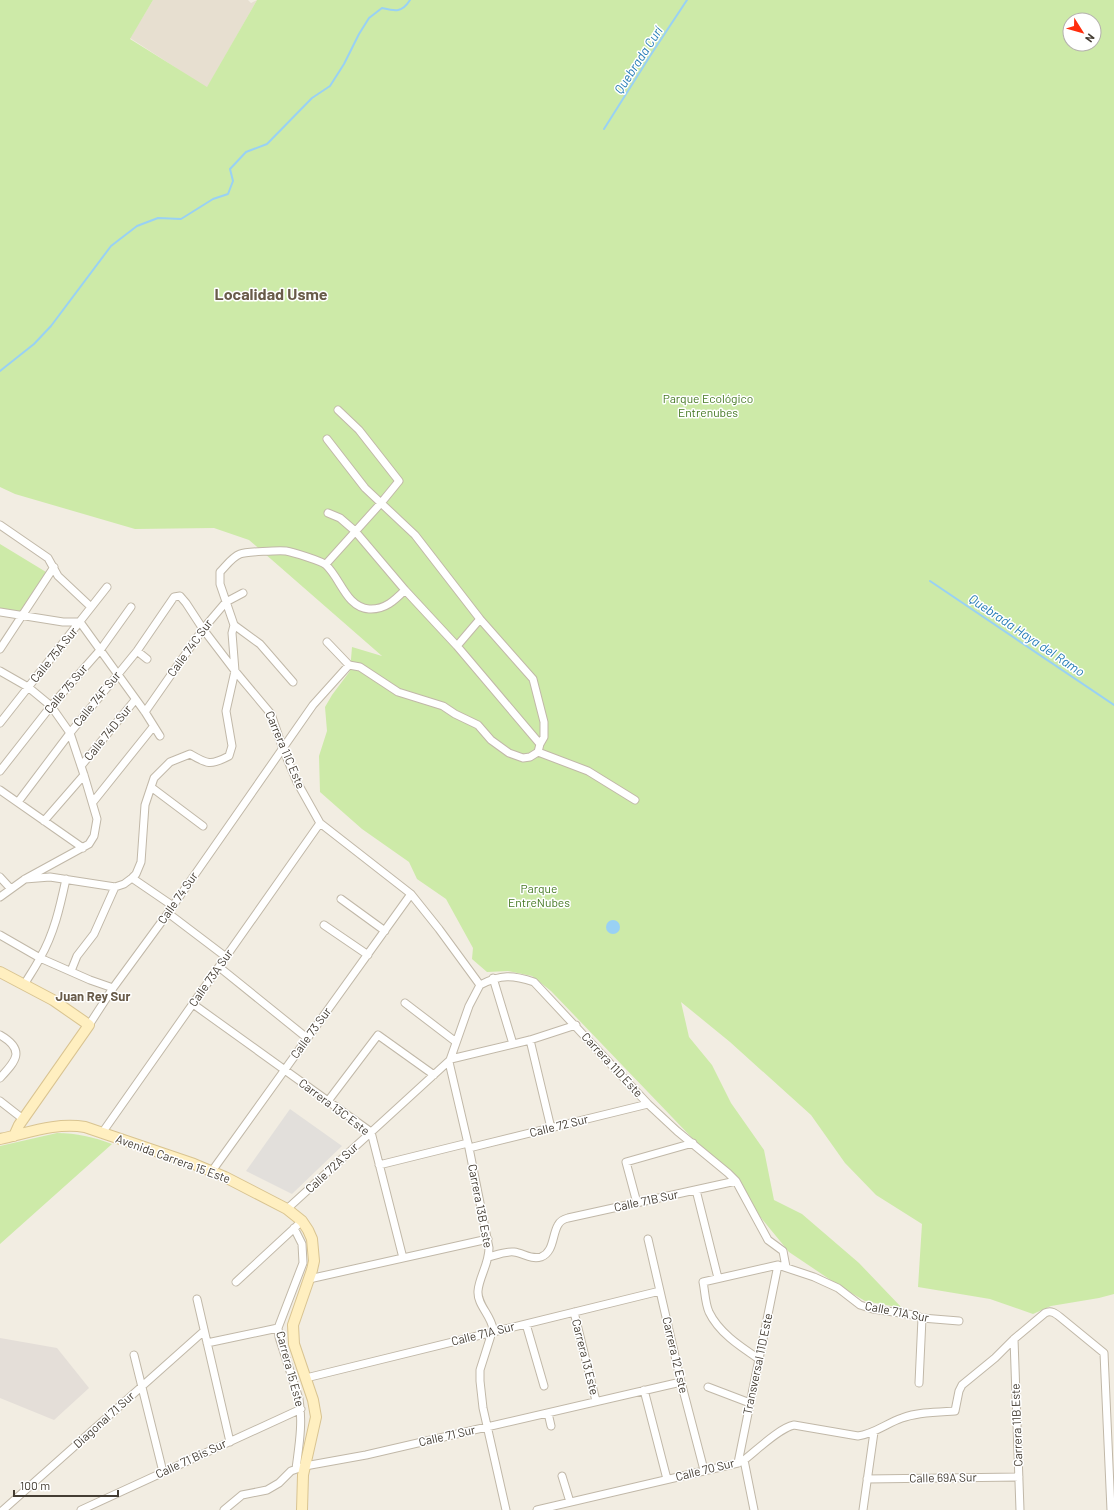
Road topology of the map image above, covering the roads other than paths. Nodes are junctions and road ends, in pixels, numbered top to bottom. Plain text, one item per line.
1 (338, 410) dead end
2 (327, 439) dead end
3 (381, 503) junction
4 (328, 513) dead end
5 (0, 525) edge
6 (355, 532) junction
7 (326, 564) junction
8 (54, 566) junction
9 (108, 587) dead end
10 (405, 590) junction
11 (243, 593) dead end
12 (177, 596) joint
13 (226, 602) junction
14 (131, 607) dead end
15 (92, 608) junction
16 (0, 612) edge
17 (22, 616) junction
18 (480, 619) junction
19 (80, 622) junction
20 (234, 625) junction
21 (203, 629) junction
22 (327, 642) dead end
23 (457, 646) junction
24 (0, 649) edge
25 (101, 649) junction
26 (137, 651) junction
27 (147, 660) dead end
28 (349, 664) junction
29 (0, 670) edge
30 (235, 671) junction
31 (117, 674) junction
32 (293, 682) dead end
33 (28, 687) junction
34 (136, 700) junction
35 (51, 706) junction
36 (144, 712) junction
37 (0, 723) edge
38 (153, 727) junction
39 (70, 733) junction
40 (160, 736) dead end
41 (540, 744) junction
42 (283, 749) junction
43 (538, 752) junction
44 (81, 766) junction
45 (0, 771) edge
46 (84, 775) junction
47 (151, 787) junction
48 (1, 791) edge
49 (634, 800) dead end
50 (18, 802) junction
51 (92, 802) junction
52 (44, 821) junction
53 (320, 823) junction
54 (203, 826) dead end
55 (83, 848) junction
56 (0, 877) edge
57 (132, 878) junction
58 (25, 879) junction
59 (66, 879) junction
60 (115, 887) junction
61 (12, 889) junction
62 (411, 894) junction
63 (0, 897) edge
64 (341, 899) dead end
65 (173, 906) junction
66 (168, 913) junction
67 (324, 925) dead end
68 (385, 931) junction
69 (0, 935) edge
70 (368, 955) junction
71 (226, 957) junction
72 (40, 958) junction
73 (218, 967) junction
74 (71, 971) junction
75 (0, 972) edge
76 (493, 978) junction
77 (24, 985) junction
78 (480, 985) junction
79 (113, 988) junction
80 (405, 1003) dead end
81 (193, 1004) junction
82 (576, 1025) junction
83 (89, 1026) junction
84 (0, 1035) edge
85 (307, 1038) junction
86 (530, 1040) junction
87 (456, 1042) junction
88 (513, 1044) junction
89 (450, 1060) junction
90 (285, 1070) junction
91 (434, 1075) junction
92 (0, 1078) edge
93 (0, 1101) edge
94 (328, 1101) junction
95 (648, 1104) junction
96 (23, 1118) junction
97 (551, 1128) junction
98 (371, 1132) junction
99 (102, 1133) junction
100 (14, 1136) junction
101 (0, 1139) edge
102 (693, 1143) junction
103 (469, 1146) junction
104 (379, 1165) junction
105 (212, 1171) junction
106 (736, 1182) junction
107 (696, 1190) junction
108 (637, 1204) junction
109 (287, 1209) junction
110 (302, 1221) junction
111 (294, 1228) junction
112 (488, 1239) junction
113 (648, 1239) dead end
114 (489, 1257) junction
115 (403, 1258) junction
116 (778, 1265) junction
117 (786, 1267) junction
118 (718, 1278) junction
119 (309, 1279) junction
120 (236, 1282) dead end
121 (660, 1291) junction
122 (197, 1299) dead end
123 (574, 1312) junction
124 (922, 1318) junction
125 (959, 1321) dead end
126 (526, 1324) junction
127 (278, 1328) junction
128 (204, 1331) junction
129 (492, 1332) junction
130 (1014, 1339) junction
131 (207, 1342) junction
132 (134, 1355) dead end
133 (759, 1360) junction
134 (306, 1378) junction
135 (681, 1382) junction
136 (919, 1383) dead end
137 (142, 1386) junction
138 (544, 1386) dead end
139 (708, 1387) dead end
140 (644, 1390) junction
141 (596, 1401) junction
142 (750, 1403) junction
143 (301, 1409) junction
144 (548, 1413) junction
145 (551, 1426) dead end
146 (487, 1427) junction
147 (874, 1432) junction
148 (230, 1442) junction
149 (741, 1462) junction
150 (300, 1467) junction
151 (704, 1470) junction
152 (163, 1472) junction
153 (562, 1476) dead end
154 (1019, 1477) junction
155 (667, 1479) junction
156 (866, 1479) junction
157 (570, 1502) junction
158 (3, 1510) edge
159 (81, 1510) edge
160 (224, 1510) edge
161 (302, 1510) edge
162 (506, 1510) edge
163 (537, 1510) edge
164 (754, 1510) edge
165 (863, 1510) edge
166 (1020, 1510) edge
167 (1111, 1510) edge

1 - 3 street
2 - 3 street
3 - 6 street
3 - 18 street
4 - 6 street
5 - 8 street
6 - 7 street
6 - 10 street
7 - 10 street
7 - 13 street
8 - 15 street
8 - 17 street
9 - 15 street, Calle 75A Sur
10 - 23 street
11 - 13 street, Calle 74C Sur
12 - 21 street, Carrera 11C Este
12 - 26 street, Calle 74F Sur
13 - 20 street
13 - 21 street, Calle 74C Sur
14 - 25 street, Calle 75 Sur
15 - 19 street, Calle 75A Sur
16 - 17 street
17 - 19 street
17 - 24 street
18 - 23 street
18 - 41 street
19 - 25 street
19 - 33 street, Calle 75A Sur
20 - 30 street
20 - 32 street
21 - 30 street, Carrera 11C Este
21 - 36 street, Calle 74C Sur
22 - 28 street
23 - 41 street
25 - 31 street
25 - 35 street, Calle 75 Sur
26 - 27 street
26 - 31 street, Calle 74F Sur
28 - 42 street, Calle 74 Sur
28 - 43 street
29 - 33 street
30 - 42 street, Carrera 11C Este
30 - 47 street
31 - 34 street
31 - 39 street, Calle 74F Sur
33 - 35 street
33 - 37 street, Calle 75A Sur
34 - 36 street
34 - 44 street, Calle 74D Sur
35 - 39 street
35 - 45 street, Calle 75 Sur
36 - 38 street
38 - 40 street
38 - 51 street
39 - 44 street
39 - 50 street, Calle 74F Sur
41 - 43 street
42 - 53 street, Carrera 11C Este
42 - 65 street, Calle 74 Sur
43 - 49 street
44 - 46 street
46 - 51 street
46 - 52 street
47 - 54 street
47 - 57 street
48 - 50 street
50 - 52 street
51 - 55 street
52 - 55 street
53 - 62 street, Carrera 11C Este
53 - 71 street, Calle 73A Sur
55 - 58 street
56 - 61 street
57 - 60 street
57 - 65 street
58 - 59 street
58 - 61 street
59 - 60 street
59 - 72 street
60 - 74 street
61 - 63 street
62 - 68 street, Calle 73 Sur
62 - 78 street, Carrera 11C Este
64 - 68 street
65 - 66 street, Calle 74 Sur
66 - 71 street
66 - 79 street, Calle 74 Sur
67 - 70 street
68 - 70 street, Calle 73 Sur
69 - 72 street
70 - 85 street, Calle 73 Sur
71 - 73 street, Calle 73A Sur
72 - 74 street
72 - 77 street
73 - 81 street, Calle 73A Sur
73 - 85 street
74 - 79 street
75 - 77 main road
76 - 78 street, Carrera 11D Este
76 - 82 street, Carrera 11D Este
76 - 88 street
77 - 83 main road
78 - 87 street
79 - 83 street, Calle 74 Sur
80 - 87 street
81 - 90 street, Carrera 13C Este
81 - 99 street, Calle 73A Sur
82 - 86 street, Calle 72A Sur
82 - 95 street, Carrera 11D Este
83 - 96 main road, Calle 74 Sur
84 - 92 street
85 - 90 street, Calle 73 Sur
86 - 88 street, Calle 72A Sur
86 - 97 street
87 - 89 street
88 - 89 street, Calle 72A Sur
89 - 91 street, Calle 72A Sur
89 - 103 street, Carrera 13B Este
90 - 94 street, Carrera 13C Este
90 - 105 street, Calle 73 Sur
91 - 94 street
91 - 98 street, Calle 72A Sur
93 - 96 street
94 - 98 street, Carrera 13C Este
95 - 97 street, Calle 72 Sur
95 - 102 street, Carrera 11D Este
96 - 100 main road, Calle 74 Sur
97 - 103 street, Calle 72 Sur
98 - 104 street, Carrera 13C Este
98 - 109 street, Calle 72A Sur
99 - 100 main road, Avenida Carrera 15 Este
99 - 105 main road, Avenida Carrera 15 Este
100 - 101 main road, Avenida Carrera 15 Este
102 - 106 street, Carrera 11D Este
102 - 108 street
103 - 104 street, Calle 72 Sur
103 - 112 street, Carrera 13B Este
104 - 115 street, Carrera 13C Este
105 - 109 main road, Avenida Carrera 15 Este
106 - 107 street, Calle 71B Sur
106 - 117 street, Carrera 11D Este
107 - 108 street, Calle 71B Sur
107 - 118 street
108 - 114 street, Calle 71B Sur
109 - 110 main road, Avenida Carrera 15 Este
110 - 111 street
110 - 119 main road, Avenida Carrera 15 Este
111 - 120 street
111 - 127 street, Carrera 15 Este
112 - 114 street, Carrera 13B Este
112 - 115 street
113 - 121 street, Carrera 12 Este
114 - 129 street, Carrera 13B Este
115 - 119 street
116 - 117 street, Calle 71A Sur
116 - 118 street, Calle 71A Sur
116 - 133 street, Transversal 11D Este
117 - 124 street, Calle 71A Sur
118 - 133 street, Calle 71A Sur
119 - 134 main road, Avenida Carrera 15 Este
121 - 123 street, Calle 71A Sur
121 - 135 street, Carrera 12 Este
122 - 128 street
123 - 126 street, Calle 71A Sur
123 - 141 street, Carrera 13 Este
124 - 125 street, Calle 71A Sur
124 - 136 street
126 - 129 street, Calle 71A Sur
126 - 138 street
127 - 131 street
127 - 143 street, Carrera 15 Este
128 - 131 street
128 - 137 street, Diagonal 71 Sur
129 - 134 street, Calle 71A Sur
129 - 146 street
130 - 147 street, Calle 70 Sur
130 - 154 street, Carrera 11B Este
130 - 167 street
131 - 148 street
132 - 137 street
133 - 142 street, Transversal 11D Este
134 - 150 main road, Avenida Carrera 15 Este
135 - 140 street, Calle 71 Sur
135 - 151 street, Carrera 12 Este
137 - 152 street
137 - 158 street, Diagonal 71 Sur
139 - 142 street
140 - 141 street, Calle 71 Sur
140 - 155 street
141 - 144 street, Calle 71 Sur
142 - 149 street, Transversal 11D Este
143 - 148 street, Calle 71 Bis Sur
143 - 150 street, Carrera 15 Este
144 - 145 street
144 - 146 street, Calle 71 Sur
146 - 150 street, Calle 71 Sur
146 - 162 street
147 - 149 street, Calle 70 Sur
147 - 156 street
148 - 152 street, Calle 71 Bis Sur
149 - 151 street, Calle 70 Sur
149 - 164 street
150 - 160 street, Calle 71 Sur
150 - 161 main road, Avenida Carrera 15 Este
151 - 155 street, Calle 70 Sur
152 - 159 street, Calle 71 Bis Sur
153 - 157 street
154 - 156 street, Calle 69A Sur
154 - 166 street, Carrera 11B Este
155 - 157 street, Calle 70 Sur
156 - 165 street
157 - 163 street, Calle 70 Sur

